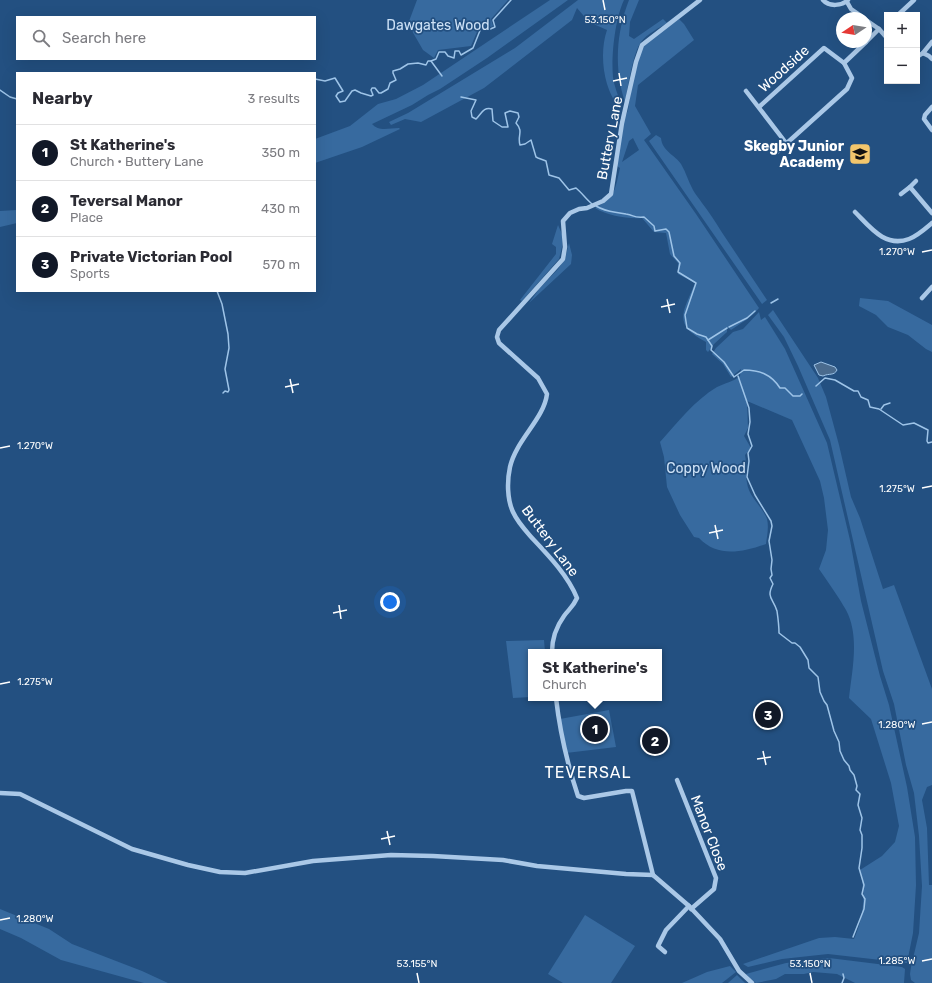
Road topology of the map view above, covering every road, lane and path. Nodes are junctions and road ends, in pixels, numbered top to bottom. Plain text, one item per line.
1 (700, 0) edge
2 (823, 0) edge
3 (914, 0) edge
4 (848, 1) edge
5 (855, 12) edge
6 (901, 12) edge
7 (872, 25) edge
8 (884, 29) edge
9 (880, 31) junction
10 (884, 35) edge
11 (872, 37) edge
12 (932, 42) edge
13 (860, 48) edge
14 (923, 54) junction
15 (920, 56) edge
16 (932, 59) edge
17 (844, 63) junction
18 (746, 91) dead end
19 (759, 107) junction
20 (932, 108) edge
21 (932, 130) edge
22 (786, 143) junction
23 (777, 152) dead end
24 (916, 181) dead end
25 (910, 187) junction
26 (901, 194) dead end
27 (855, 212) dead end
28 (932, 213) edge
29 (932, 223) edge
30 (932, 288) edge
31 (922, 298) dead end
32 (552, 649) edge
33 (556, 701) edge
34 (677, 780) dead end
35 (0, 793) edge
36 (653, 875) junction
37 (690, 908) junction
38 (666, 952) dead end
39 (752, 983) edge

1 - 32 street, Buttery Lane
2 - 4 street
3 - 6 street
4 - 5 street
7 - 9 street
8 - 9 street
9 - 10 street
9 - 11 street
12 - 14 street
13 - 17 street
14 - 15 street
14 - 16 street
17 - 19 street, Woodside
17 - 22 street
18 - 19 street, Woodside
19 - 22 street, Woodside
20 - 21 street
22 - 23 street
24 - 25 street
25 - 26 street
25 - 28 street
27 - 29 street
30 - 31 street
33 - 36 street
34 - 37 street, Manor Close
35 - 36 street
36 - 37 street
37 - 38 street, Manor Close
37 - 39 street

